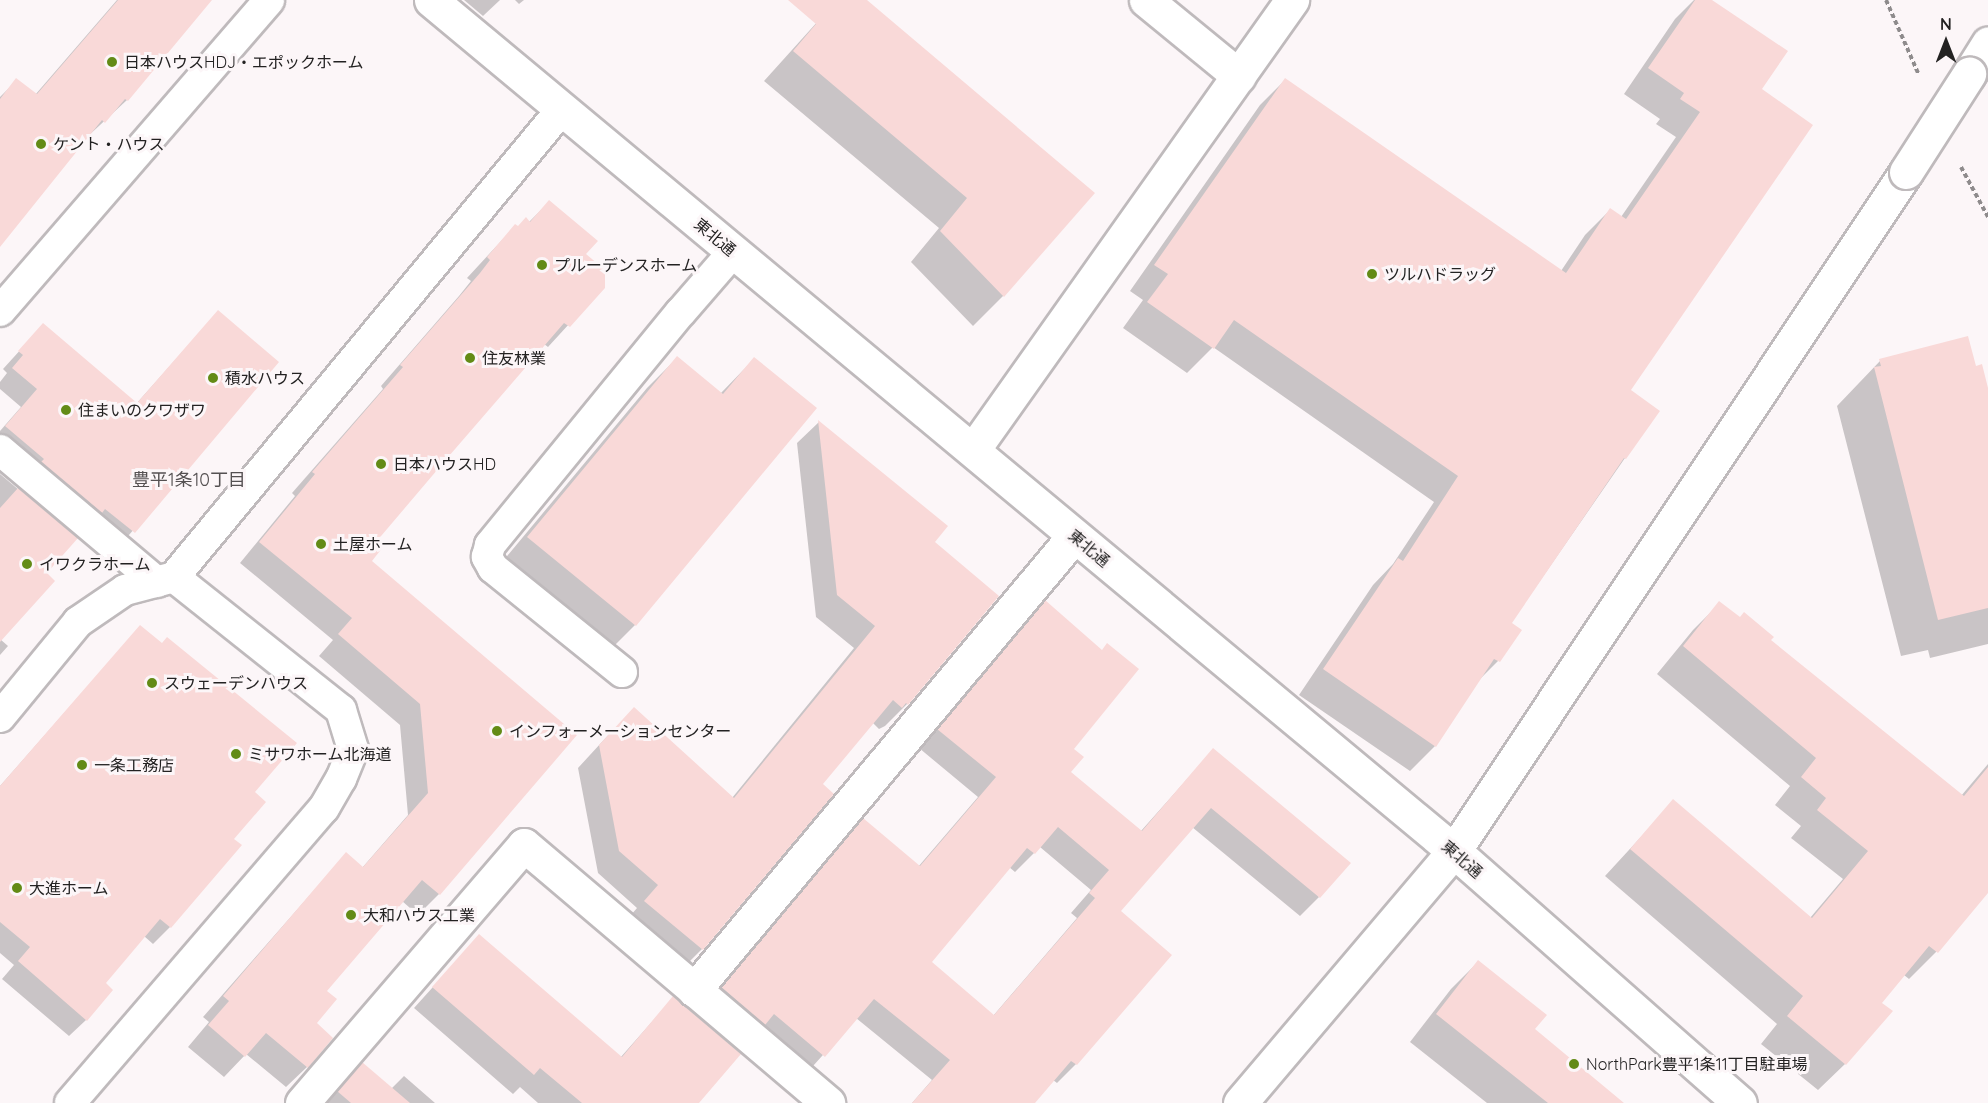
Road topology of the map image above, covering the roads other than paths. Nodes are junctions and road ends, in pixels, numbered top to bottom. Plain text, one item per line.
1 (269, 0) edge
2 (431, 0) edge
3 (1146, 0) edge
4 (1292, 0) edge
5 (1988, 44) edge
6 (1239, 76) junction
7 (562, 109) junction
8 (733, 252) junction
9 (0, 311) edge
10 (0, 450) edge
11 (973, 450) junction
12 (1074, 536) junction
13 (166, 579) junction
14 (622, 672) dead end
15 (0, 717) edge
16 (1454, 851) junction
17 (694, 990) junction
18 (70, 1103) edge
19 (302, 1103) edge
20 (828, 1103) edge
21 (1240, 1103) edge
22 (1740, 1103) edge

1 - 9 lane
2 - 7 street, 東北通
3 - 6 street
4 - 6 street
5 - 16 street, bridge
6 - 11 street
7 - 8 street, 東北通
7 - 13 lane
8 - 11 street, 東北通
8 - 14 lane
10 - 13 lane
11 - 12 street, 東北通
12 - 16 street, 東北通
12 - 17 street
13 - 15 lane
13 - 18 lane
16 - 21 street
16 - 22 street, 東北通
17 - 19 street
17 - 20 street

